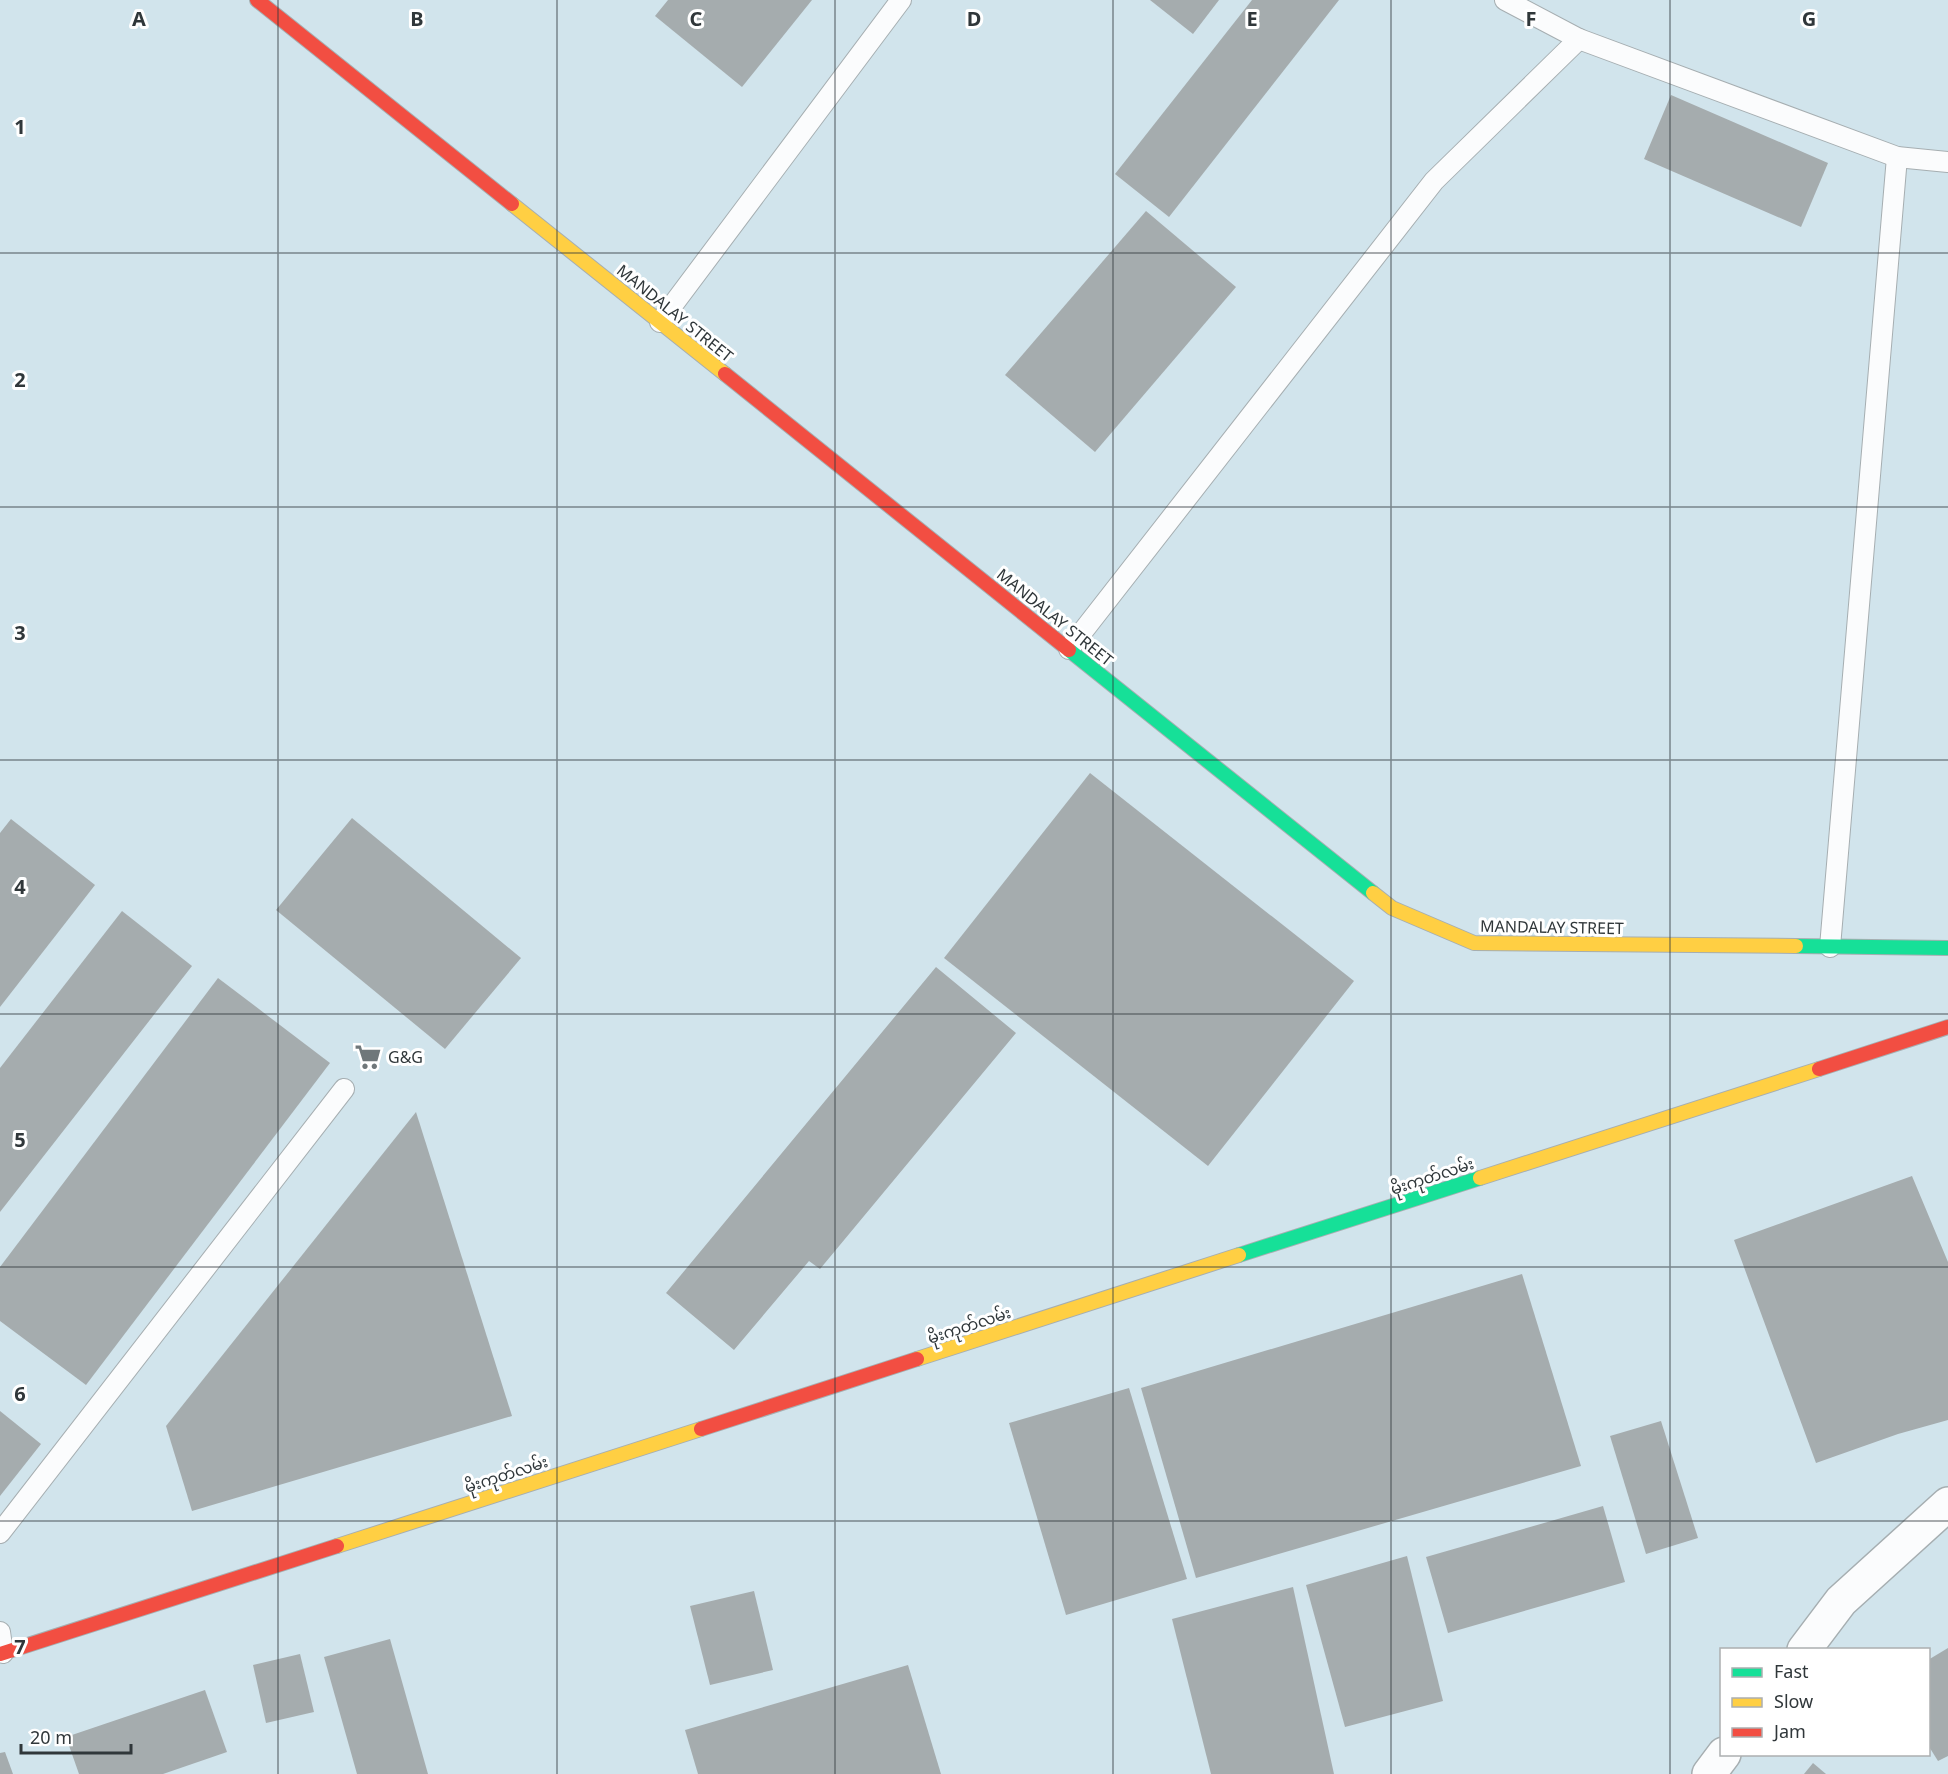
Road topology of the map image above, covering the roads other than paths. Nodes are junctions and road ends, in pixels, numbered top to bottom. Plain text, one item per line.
1 (257, 0) edge
2 (901, 0) edge
3 (1505, 0) edge
4 (1579, 39) junction
5 (1897, 157) junction
6 (1948, 162) edge
7 (660, 322) junction
8 (1069, 649) junction
9 (1830, 947) junction
10 (1948, 948) edge
11 (1948, 1027) edge
12 (344, 1089) dead end
13 (1948, 1504) edge
14 (0, 1533) edge
15 (0, 1632) edge
16 (1806, 1648) edge
17 (2, 1654) edge
18 (1723, 1756) edge
19 (1709, 1774) edge

1 - 7 street, MANDALAY STREET
2 - 7 lane
3 - 4 lane
4 - 5 lane
4 - 8 lane
5 - 6 lane
5 - 9 lane
7 - 8 street, MANDALAY STREET
8 - 9 street, MANDALAY STREET
9 - 10 street, MANDALAY STREET
11 - 17 street, မိုးကုတ်လမ်း
12 - 14 lane
13 - 16 street
15 - 17 lane
18 - 19 street

